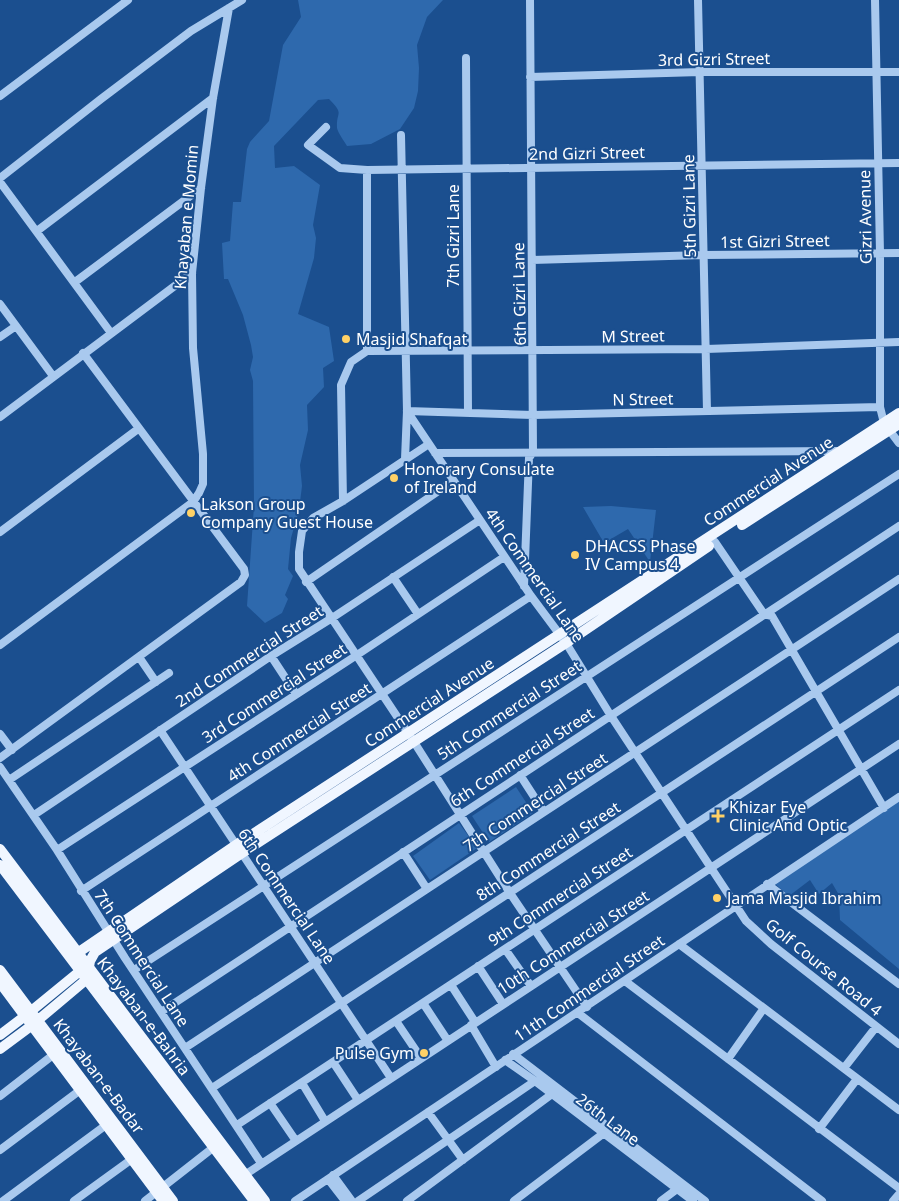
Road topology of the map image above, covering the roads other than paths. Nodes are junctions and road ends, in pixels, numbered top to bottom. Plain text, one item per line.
1 (128, 0) edge
2 (242, 0) edge
3 (530, 0) edge
4 (698, 0) edge
5 (875, 0) edge
6 (229, 8) junction
7 (466, 58) dead end
8 (700, 72) junction
9 (875, 72) junction
10 (899, 72) edge
11 (530, 77) junction
12 (0, 96) edge
13 (213, 98) junction
14 (326, 127) dead end
15 (401, 136) dead end
16 (878, 163) junction
17 (899, 163) edge
18 (703, 164) junction
19 (532, 168) junction
20 (367, 170) junction
21 (467, 170) junction
22 (401, 171) junction
23 (0, 178) edge
24 (0, 182) edge
25 (201, 188) junction
26 (37, 231) junction
27 (880, 253) junction
28 (899, 253) edge
29 (703, 255) junction
30 (532, 260) junction
31 (192, 273) junction
32 (75, 282) junction
33 (0, 304) edge
34 (16, 326) junction
35 (111, 333) junction
36 (0, 337) edge
37 (899, 342) edge
38 (881, 343) junction
39 (706, 349) junction
40 (406, 350) junction
41 (367, 351) junction
42 (534, 351) junction
43 (468, 352) junction
44 (83, 353) junction
45 (53, 376) junction
46 (880, 407) junction
47 (407, 411) junction
48 (707, 411) junction
49 (468, 413) junction
50 (899, 413) edge
51 (533, 415) junction
52 (0, 416) edge
53 (891, 426) edge
54 (138, 429) junction
55 (899, 443) edge
56 (429, 444) junction
57 (842, 451) junction
58 (533, 452) junction
59 (854, 452) junction
60 (435, 453) junction
61 (405, 459) junction
62 (899, 474) edge
63 (453, 480) junction
64 (343, 501) junction
65 (193, 502) junction
66 (480, 520) junction
67 (899, 526) edge
68 (0, 532) edge
69 (715, 542) junction
70 (504, 556) junction
71 (393, 577) junction
72 (739, 578) junction
73 (899, 579) edge
74 (306, 582) junction
75 (524, 586) junction
76 (531, 596) junction
77 (418, 614) junction
78 (764, 614) junction
79 (332, 618) junction
80 (899, 637) edge
81 (564, 639) junction
82 (0, 646) edge
83 (792, 651) junction
84 (357, 655) junction
85 (271, 656) junction
86 (138, 657) junction
87 (168, 674) dead end
88 (587, 676) junction
89 (156, 682) junction
90 (899, 690) edge
91 (817, 691) junction
92 (296, 694) junction
93 (382, 694) junction
94 (611, 716) junction
95 (840, 729) junction
96 (160, 730) junction
97 (0, 734) edge
98 (411, 738) junction
99 (899, 744) edge
100 (12, 750) junction
101 (635, 752) junction
102 (0, 758) edge
103 (0, 767) edge
104 (184, 768) junction
105 (862, 768) junction
106 (435, 775) junction
107 (520, 775) junction
108 (10, 780) junction
109 (662, 793) junction
110 (899, 797) edge
111 (210, 807) junction
112 (884, 808) junction
113 (544, 812) junction
114 (460, 814) junction
115 (34, 815) junction
116 (687, 830) junction
117 (0, 849) edge
118 (239, 849) junction
119 (57, 850) junction
120 (484, 851) junction
121 (403, 852) junction
122 (0, 865) edge
123 (711, 868) junction
124 (16, 879) junction
125 (767, 884) junction
126 (264, 886) junction
127 (427, 889) junction
128 (82, 891) junction
129 (510, 893) junction
130 (735, 907) junction
131 (291, 926) junction
132 (534, 930) junction
133 (110, 935) junction
134 (679, 944) junction
135 (505, 949) junction
136 (78, 954) junction
137 (315, 963) junction
138 (478, 966) junction
139 (560, 967) junction
140 (0, 970) edge
141 (134, 970) junction
142 (85, 972) junction
143 (625, 981) junction
144 (0, 984) edge
145 (899, 984) edge
146 (451, 985) junction
147 (531, 986) junction
148 (77, 987) junction
149 (96, 990) junction
150 (342, 1003) junction
151 (423, 1003) junction
152 (503, 1004) junction
153 (587, 1007) junction
154 (764, 1008) junction
155 (161, 1012) junction
156 (578, 1013) junction
157 (28, 1014) junction
158 (396, 1021) junction
159 (35, 1023) junction
160 (473, 1024) junction
161 (876, 1027) junction
162 (0, 1035) edge
163 (366, 1040) junction
164 (448, 1041) junction
165 (899, 1044) edge
166 (186, 1048) junction
167 (0, 1049) edge
168 (53, 1054) junction
169 (513, 1054) junction
170 (421, 1058) junction
171 (728, 1059) junction
172 (504, 1060) junction
173 (333, 1062) junction
174 (496, 1067) junction
175 (844, 1068) junction
176 (392, 1078) junction
177 (857, 1079) junction
178 (535, 1081) junction
179 (302, 1082) junction
180 (83, 1088) junction
181 (212, 1088) junction
182 (552, 1094) junction
183 (0, 1096) edge
184 (358, 1100) junction
185 (270, 1103) junction
186 (899, 1110) edge
187 (428, 1112) junction
188 (325, 1121) junction
189 (106, 1125) junction
190 (237, 1125) junction
191 (819, 1129) junction
192 (604, 1133) junction
193 (448, 1140) junction
194 (296, 1141) junction
195 (214, 1147) junction
196 (0, 1150) edge
197 (132, 1159) junction
198 (463, 1160) junction
199 (262, 1163) junction
200 (246, 1174) junction
201 (331, 1177) junction
202 (899, 1188) edge
203 (677, 1189) junction
204 (161, 1194) edge
205 (899, 1194) edge
206 (3, 1201) edge
207 (74, 1201) edge
208 (145, 1201) edge
209 (173, 1201) edge
210 (254, 1201) edge
211 (265, 1201) edge
212 (294, 1201) edge
213 (345, 1201) edge
214 (352, 1201) edge
215 (358, 1201) edge
216 (407, 1201) edge
217 (514, 1201) edge
218 (661, 1201) edge
219 (693, 1201) edge
220 (705, 1201) edge
221 (822, 1201) edge
222 (893, 1201) edge

1 - 12 street
2 - 6 street
3 - 11 street, 6th Gizri Lane
4 - 8 street, 5th Gizri Lane
5 - 9 street, Gizri Avenue
6 - 13 street, Khayaban e Momin
6 - 23 street
7 - 21 street, 7th Gizri Lane
8 - 9 street, 3rd Gizri Street
8 - 11 street, 3rd Gizri Street
8 - 18 street, 5th Gizri Lane
9 - 10 street, 3rd Gizri Street
9 - 16 street, Gizri Avenue
11 - 19 street, 6th Gizri Lane
13 - 25 street, Khayaban e Momin
13 - 26 street
14 - 20 street, 2nd Gizri Street
15 - 22 street
16 - 17 street, 2nd Gizri Street
16 - 18 street, 2nd Gizri Street
16 - 27 street, Gizri Avenue
18 - 19 street, 2nd Gizri Street
18 - 29 street, 5th Gizri Lane
19 - 21 street, 2nd Gizri Street
19 - 30 street, 6th Gizri Lane
20 - 22 street, 2nd Gizri Street
20 - 41 street
21 - 22 street, 2nd Gizri Street
21 - 43 street, 7th Gizri Lane
22 - 40 street
24 - 26 street
25 - 31 street, Khayaban e Momin
25 - 32 street
26 - 32 street
27 - 28 street, 1st Gizri Street
27 - 29 street, 1st Gizri Street
27 - 38 street, Gizri Avenue
29 - 30 street, 1st Gizri Street
29 - 39 street, 5th Gizri Lane
30 - 42 street, 6th Gizri Lane
31 - 35 street
31 - 65 street, Khayaban e Momin
32 - 35 street
33 - 34 street
34 - 36 street
34 - 45 street
35 - 44 street
37 - 38 street, M Street
38 - 39 street, M Street
38 - 46 street, Gizri Avenue
39 - 42 street, M Street
39 - 48 street, 5th Gizri Lane
40 - 41 street, M Street
40 - 43 street, M Street
40 - 47 street
41 - 64 street
42 - 43 street, M Street
42 - 51 street, 6th Gizri Lane
43 - 49 street, 7th Gizri Lane
44 - 45 street
44 - 54 street
45 - 52 street
46 - 48 street, N Street
46 - 53 street, Gizri Avenue
47 - 49 street, N Street
47 - 56 street, 4th Commercial Lane
47 - 61 street
48 - 51 street, N Street
49 - 51 street, N Street
50 - 53 main road, Commercial Avenue
51 - 58 street, 6th Gizri Lane
53 - 55 street
53 - 57 main road, Commercial Avenue
53 - 59 main road, Commercial Avenue
54 - 65 street
54 - 68 street
56 - 60 street, 4th Commercial Lane
56 - 61 street
57 - 58 street
57 - 59 street
57 - 81 main road, Commercial Avenue
58 - 60 street
58 - 75 street, 6th Gizri Lane
59 - 69 main road, Commercial Avenue
60 - 63 street, 4th Commercial Lane
61 - 64 street
62 - 72 street, 5th Commercial Street
63 - 66 street, 4th Commercial Lane
63 - 74 street
64 - 74 street
65 - 82 street
65 - 86 street
66 - 70 street, 4th Commercial Lane
66 - 71 street, 2nd Commercial Street
67 - 78 street, 6th Commercial Street
69 - 72 street
69 - 81 main road, Commercial Avenue
70 - 75 street, 4th Commercial Lane
70 - 77 street, 3rd Commercial Street
71 - 77 street
71 - 79 street, 2nd Commercial Street
72 - 78 street
72 - 88 street, 5th Commercial Street
73 - 83 street, 7th Commercial Street
74 - 79 street
75 - 76 street, 4th Commercial Lane
76 - 81 street, 4th Commercial Lane
76 - 93 street, 4th Commercial Street
77 - 84 street, 3rd Commercial Street
78 - 83 street
78 - 94 street, 6th Commercial Street
79 - 84 street
79 - 85 street, 2nd Commercial Street
80 - 91 street, 8th Commercial Street
81 - 88 street, 4th Commercial Lane
81 - 98 main road, Commercial Avenue
83 - 91 street
83 - 101 street, 7th Commercial Street
84 - 92 street, 3rd Commercial Street
84 - 93 street
85 - 92 street
85 - 96 street, 2nd Commercial Street
86 - 89 street
86 - 100 street
87 - 89 street
88 - 94 street, 4th Commercial Lane
88 - 106 street, 5th Commercial Street
89 - 108 street
90 - 95 street, 9th Commercial Street
91 - 95 street
91 - 109 street, 8th Commercial Street
92 - 104 street, 3rd Commercial Street
93 - 98 street
93 - 111 street, 4th Commercial Street
94 - 101 street, 4th Commercial Lane
94 - 107 street, 6th Commercial Street
95 - 105 street
95 - 116 street, 9th Commercial Street
96 - 104 street, 6th Commercial Lane
96 - 115 street, 2nd Commercial Street
97 - 100 street
98 - 106 street
98 - 118 main road, Commercial Avenue
99 - 105 street, 10th Commercial Street
100 - 102 street
101 - 109 street, 4th Commercial Lane
101 - 113 street, 7th Commercial Street
103 - 108 street, 7th Commercial Lane
104 - 111 street, 6th Commercial Lane
104 - 119 street, 3rd Commercial Street
105 - 112 street
105 - 123 street, 10th Commercial Street
106 - 114 street
106 - 126 street, 5th Commercial Street
107 - 113 street
107 - 114 street, 6th Commercial Street
108 - 115 street, 7th Commercial Lane
109 - 116 street, 4th Commercial Lane
109 - 129 street, 8th Commercial Street
110 - 112 street, 11th Commercial Street
111 - 118 street, 6th Commercial Lane
111 - 128 street, 4th Commercial Street
112 - 125 street, 11th Commercial Street
113 - 120 street, 7th Commercial Street
114 - 120 street
114 - 121 street, 6th Commercial Street
115 - 119 street, 7th Commercial Lane
116 - 123 street, 4th Commercial Lane
116 - 132 street, 9th Commercial Street
117 - 124 main road, Khayaban-e-Bahria
118 - 126 street, 6th Commercial Lane
118 - 133 main road, Commercial Avenue
119 - 128 street, 7th Commercial Lane
120 - 127 street, 7th Commercial Street
120 - 129 street
121 - 127 street
121 - 131 street, 6th Commercial Street
122 - 124 main road, Khayaban-e-Bahria
123 - 130 street, 4th Commercial Lane
123 - 139 street, 10th Commercial Street
124 - 136 main road, Khayaban-e-Bahria
124 - 142 main road, Khayaban-e-Bahria
125 - 130 street, 11th Commercial Street
125 - 145 street
126 - 131 street, 6th Commercial Lane
126 - 141 street, 5th Commercial Street
127 - 137 street, 7th Commercial Street
128 - 133 street, 7th Commercial Lane
129 - 132 street
129 - 150 street, 8th Commercial Street
130 - 134 street, 11th Commercial Street
130 - 161 street, Golf Course Road 4
131 - 137 street, 6th Commercial Lane
131 - 155 street, 6th Commercial Street
132 - 135 street, 9th Commercial Street
132 - 139 street
133 - 136 main road, Commercial Avenue
133 - 141 street, 7th Commercial Lane
133 - 142 main road, Commercial Avenue
134 - 143 street, 11th Commercial Street
134 - 154 street
135 - 138 street, 9th Commercial Street
135 - 147 street
136 - 142 main road, Khayaban-e-Bahria
137 - 150 street, 6th Commercial Lane
137 - 166 street, 7th Commercial Street
138 - 146 street, 9th Commercial Street
138 - 152 street
139 - 147 street, 10th Commercial Street
139 - 153 street
140 - 157 main road, Khayaban-e-Badar
141 - 155 street, 7th Commercial Lane
142 - 148 main road, Commercial Avenue
142 - 149 main road, Khayaban-e-Bahria
142 - 157 main road, Commercial Avenue
142 - 200 main road, Khayaban-e-Bahria
143 - 153 street, 11th Commercial Street
143 - 171 street
144 - 157 main road, Khayaban-e-Badar
146 - 151 street, 9th Commercial Street
146 - 160 street
147 - 152 street, 10th Commercial Street
148 - 149 main road
148 - 159 main road, Commercial Avenue
149 - 195 main road, Khayaban-e-Bahria
150 - 163 street, 6th Commercial Lane
150 - 181 street, 8th Commercial Street
151 - 158 street, 9th Commercial Street
151 - 164 street
152 - 160 street, 10th Commercial Street
153 - 156 street, 11th Commercial Street
154 - 171 street
154 - 175 street
155 - 166 street, 7th Commercial Lane
156 - 169 street, 11th Commercial Street
156 - 221 street
157 - 159 main road, Khayaban-e-Badar
157 - 162 main road, Commercial Avenue
158 - 163 street, 9th Commercial Street
158 - 170 street
159 - 167 main road, Commercial Avenue
159 - 168 main road, Khayaban-e-Badar
159 - 180 main road, Khayaban-e-Badar
160 - 164 street, 10th Commercial Street
160 - 174 street
161 - 165 street, Golf Course Road 4
161 - 175 street
163 - 173 street, 9th Commercial Street
163 - 176 street, 6th Commercial Lane
164 - 170 street, 10th Commercial Street
166 - 181 street, 7th Commercial Lane
168 - 180 main road, Khayaban-e-Badar
168 - 183 street
169 - 172 street, 11th Commercial Street
169 - 220 street
170 - 176 street, 10th Commercial Street
171 - 191 street
172 - 174 street, 11th Commercial Street
172 - 178 street, 26th Lane
173 - 179 street, 9th Commercial Street
173 - 184 street
174 - 187 street, 11th Commercial Street
175 - 177 street
176 - 184 street, 10th Commercial Street
177 - 186 street
177 - 191 street
178 - 182 street, 26th Lane
178 - 193 street
179 - 185 street, 9th Commercial Street
179 - 188 street
180 - 189 main road, Khayaban-e-Badar
180 - 196 street
180 - 204 main road, Khayaban-e-Badar
181 - 190 street, 7th Commercial Lane
182 - 192 street, 26th Lane
182 - 198 street
184 - 188 street, 10th Commercial Street
185 - 190 street, 9th Commercial Street
185 - 194 street
187 - 193 street
187 - 201 street, 11th Commercial Street
188 - 194 street, 10th Commercial Street
189 - 197 main road, Khayaban-e-Badar
189 - 206 street
190 - 199 street, 7th Commercial Lane
191 - 202 street
192 - 203 street, 26th Lane
192 - 217 street
193 - 198 street
193 - 215 street
194 - 199 street, 10th Commercial Street
195 - 204 street
195 - 210 main road, Khayaban-e-Bahria
197 - 204 main road, Khayaban-e-Badar
197 - 207 street
198 - 216 street
199 - 200 street, 10th Commercial Street
200 - 211 main road, Khayaban-e-Bahria
201 - 212 street, 11th Commercial Street
201 - 213 street
201 - 214 street
203 - 218 street
203 - 219 street, 26th Lane
204 - 208 street
204 - 209 main road, Khayaban-e-Badar
205 - 222 street

